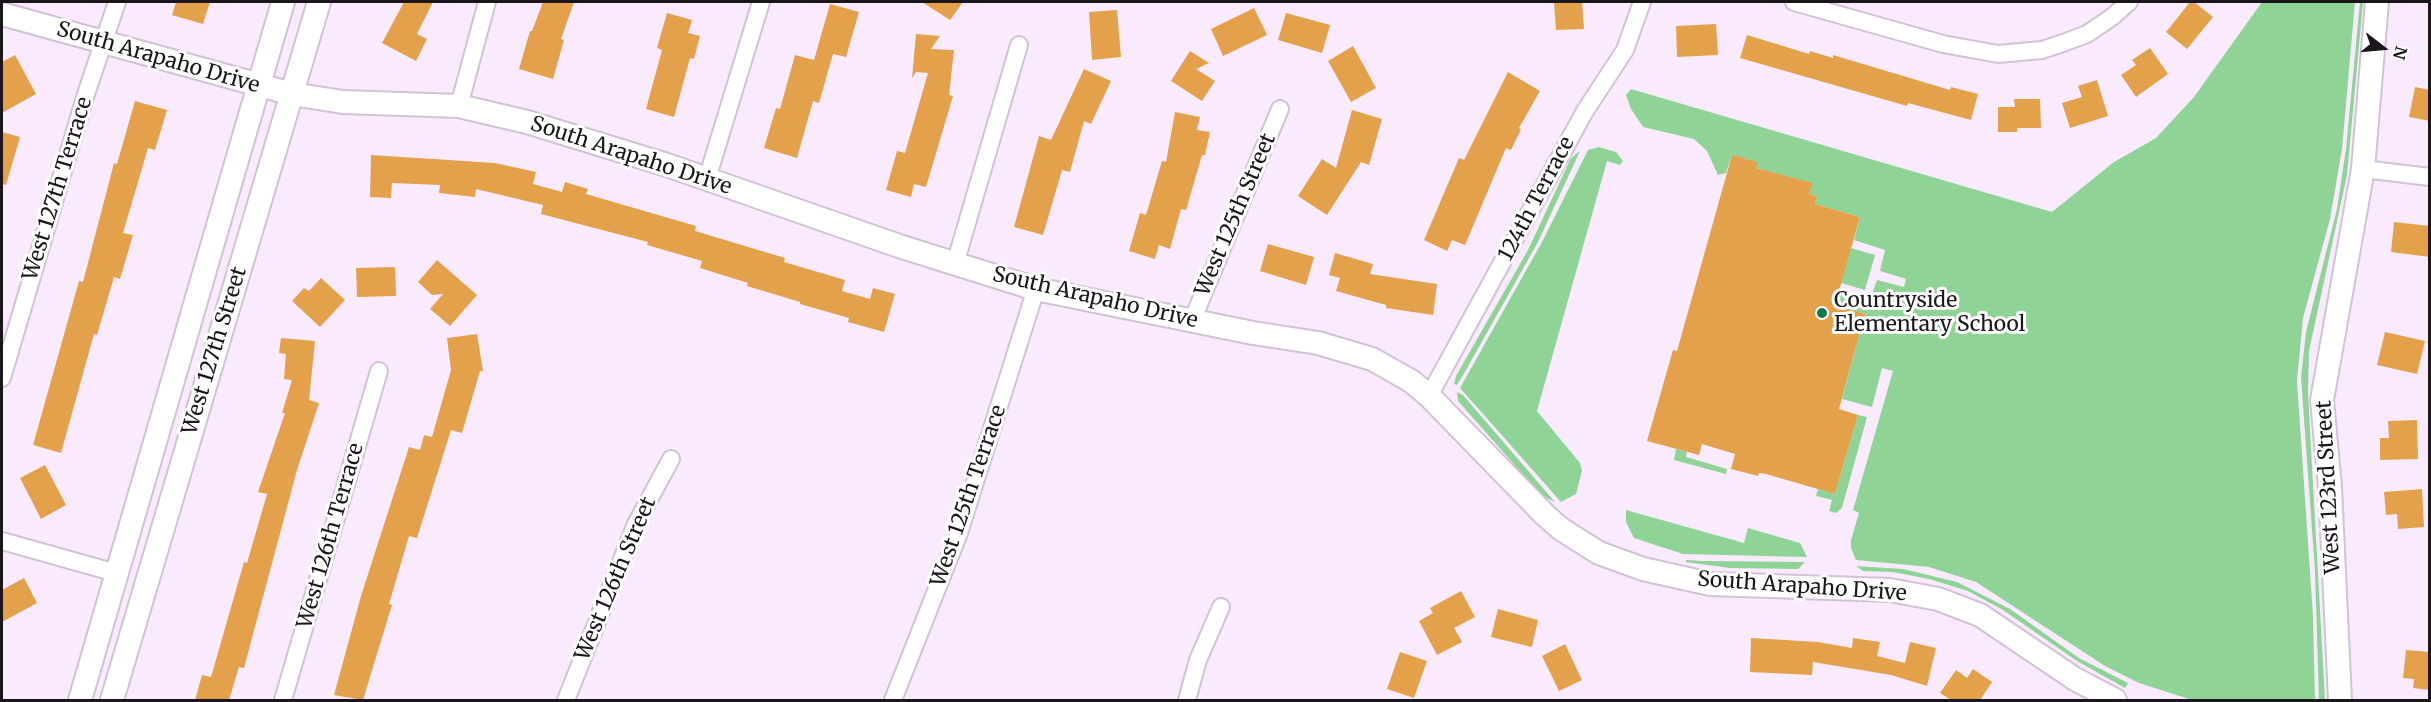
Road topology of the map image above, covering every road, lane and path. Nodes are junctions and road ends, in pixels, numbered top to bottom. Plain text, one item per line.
1 (117, 2) edge
2 (283, 2) edge
3 (319, 2) edge
4 (487, 2) edge
5 (761, 2) edge
6 (1642, 2) edge
7 (1794, 2) edge
8 (2129, 2) edge
9 (2377, 2) edge
10 (2, 14) edge
11 (104, 42) junction
12 (1019, 45) dead end
13 (257, 86) junction
14 (292, 93) junction
15 (459, 106) junction
16 (1280, 109) dead end
17 (2363, 169) junction
18 (2430, 177) edge
19 (707, 179) junction
20 (955, 264) junction
21 (1036, 289) junction
22 (1192, 321) junction
23 (379, 371) dead end
24 (2, 378) edge
25 (1429, 396) junction
26 (671, 459) dead end
27 (2, 541) edge
28 (116, 573) junction
29 (1221, 607) dead end
30 (80, 700) edge
31 (112, 700) edge
32 (283, 700) edge
33 (566, 700) edge
34 (893, 700) edge
35 (1187, 700) edge
36 (2110, 700) edge
37 (2340, 700) edge

1 - 11 street, West 127th Terrace
2 - 13 street, West 127th Street
3 - 14 street, West 127th Street
4 - 15 street
5 - 19 street
6 - 25 street, 124th Terrace
7 - 8 street
9 - 17 street, West 123rd Street
10 - 11 street, South Arapaho Drive
11 - 13 street, South Arapaho Drive
11 - 24 street, West 127th Terrace
12 - 20 street
13 - 14 street, South Arapaho Drive
13 - 28 street, West 127th Street
14 - 15 street, South Arapaho Drive
14 - 31 street, West 127th Street
15 - 19 street, South Arapaho Drive
16 - 22 street, West 125th Street
17 - 18 street
17 - 37 street, West 123rd Street
19 - 20 street, South Arapaho Drive
20 - 21 street, South Arapaho Drive
21 - 22 street, South Arapaho Drive
21 - 34 street, West 125th Terrace
22 - 25 street, South Arapaho Drive
23 - 32 street, West 126th Terrace
25 - 36 street, South Arapaho Drive
26 - 33 street, West 126th Street
27 - 28 street
28 - 30 street, West 127th Street
29 - 35 street

